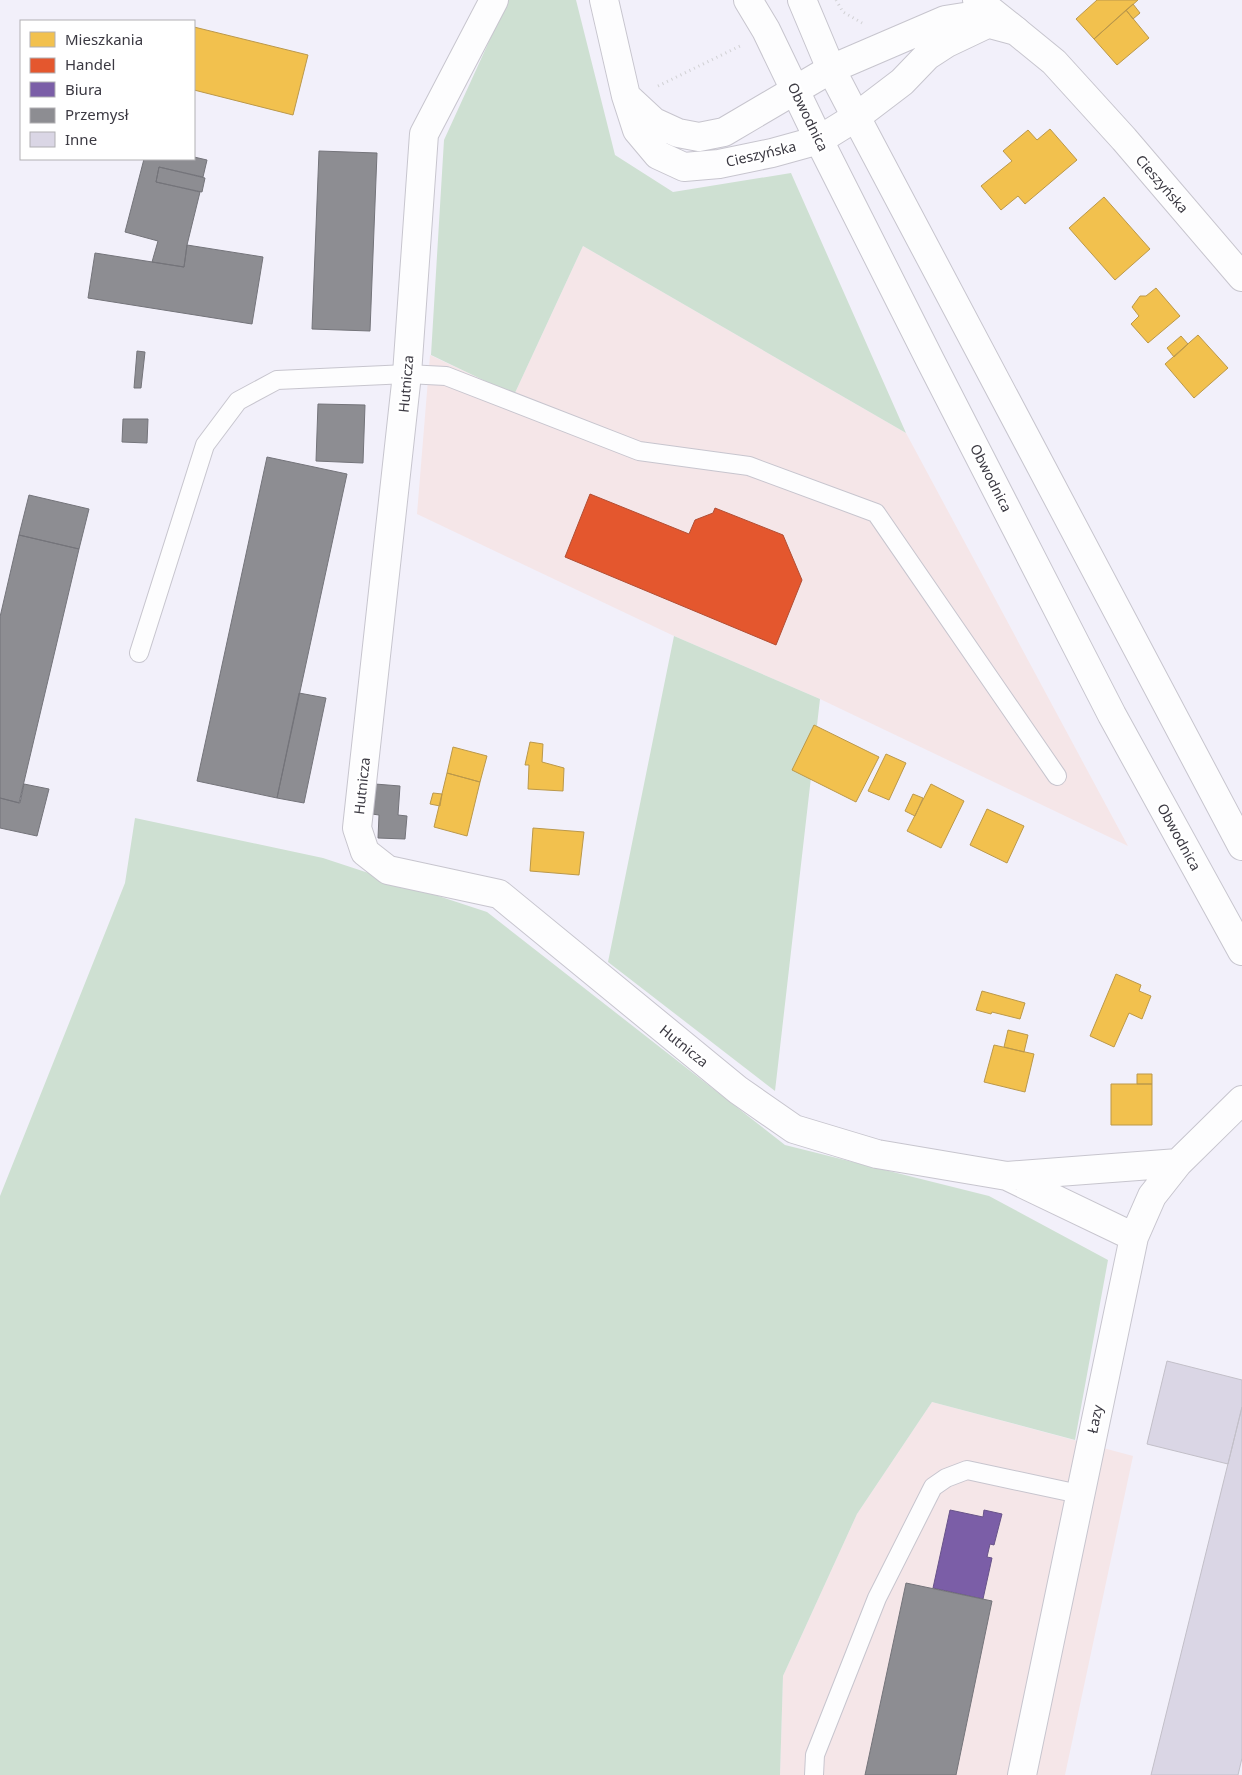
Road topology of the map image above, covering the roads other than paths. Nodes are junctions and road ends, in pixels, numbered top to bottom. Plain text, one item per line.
1 (494, 0) edge
2 (604, 0) edge
3 (748, 0) edge
4 (802, 0) edge
5 (982, 12) edge
6 (831, 69) junction
7 (794, 90) junction
8 (626, 96) junction
9 (856, 117) junction
10 (819, 140) junction
11 (1242, 277) edge
12 (407, 374) junction
13 (139, 653) dead end
14 (1057, 776) dead end
15 (1242, 846) edge
16 (1242, 952) edge
17 (1242, 1100) edge
18 (1178, 1163) junction
19 (1008, 1176) junction
20 (1134, 1237) junction
21 (1080, 1494) junction
22 (814, 1775) edge
23 (1022, 1775) edge

1 - 12 street, Hutnicza
2 - 8 street, Cieszyńska
3 - 7 street, Obwodnica
4 - 6 street
5 - 6 street, Cieszyńska
5 - 9 street, Cieszyńska
5 - 11 street, Cieszyńska
6 - 7 street, Cieszyńska
6 - 9 street
7 - 8 street, Cieszyńska
7 - 10 street, Obwodnica
8 - 10 street, Cieszyńska
9 - 10 street, Cieszyńska
9 - 15 street
10 - 16 street, Obwodnica
12 - 13 lane
12 - 14 lane
12 - 19 street, Hutnicza
17 - 18 street, Łazy
18 - 19 street
18 - 20 street, Łazy
19 - 20 street
20 - 21 street, Łazy
21 - 22 lane
21 - 23 street, Łazy

